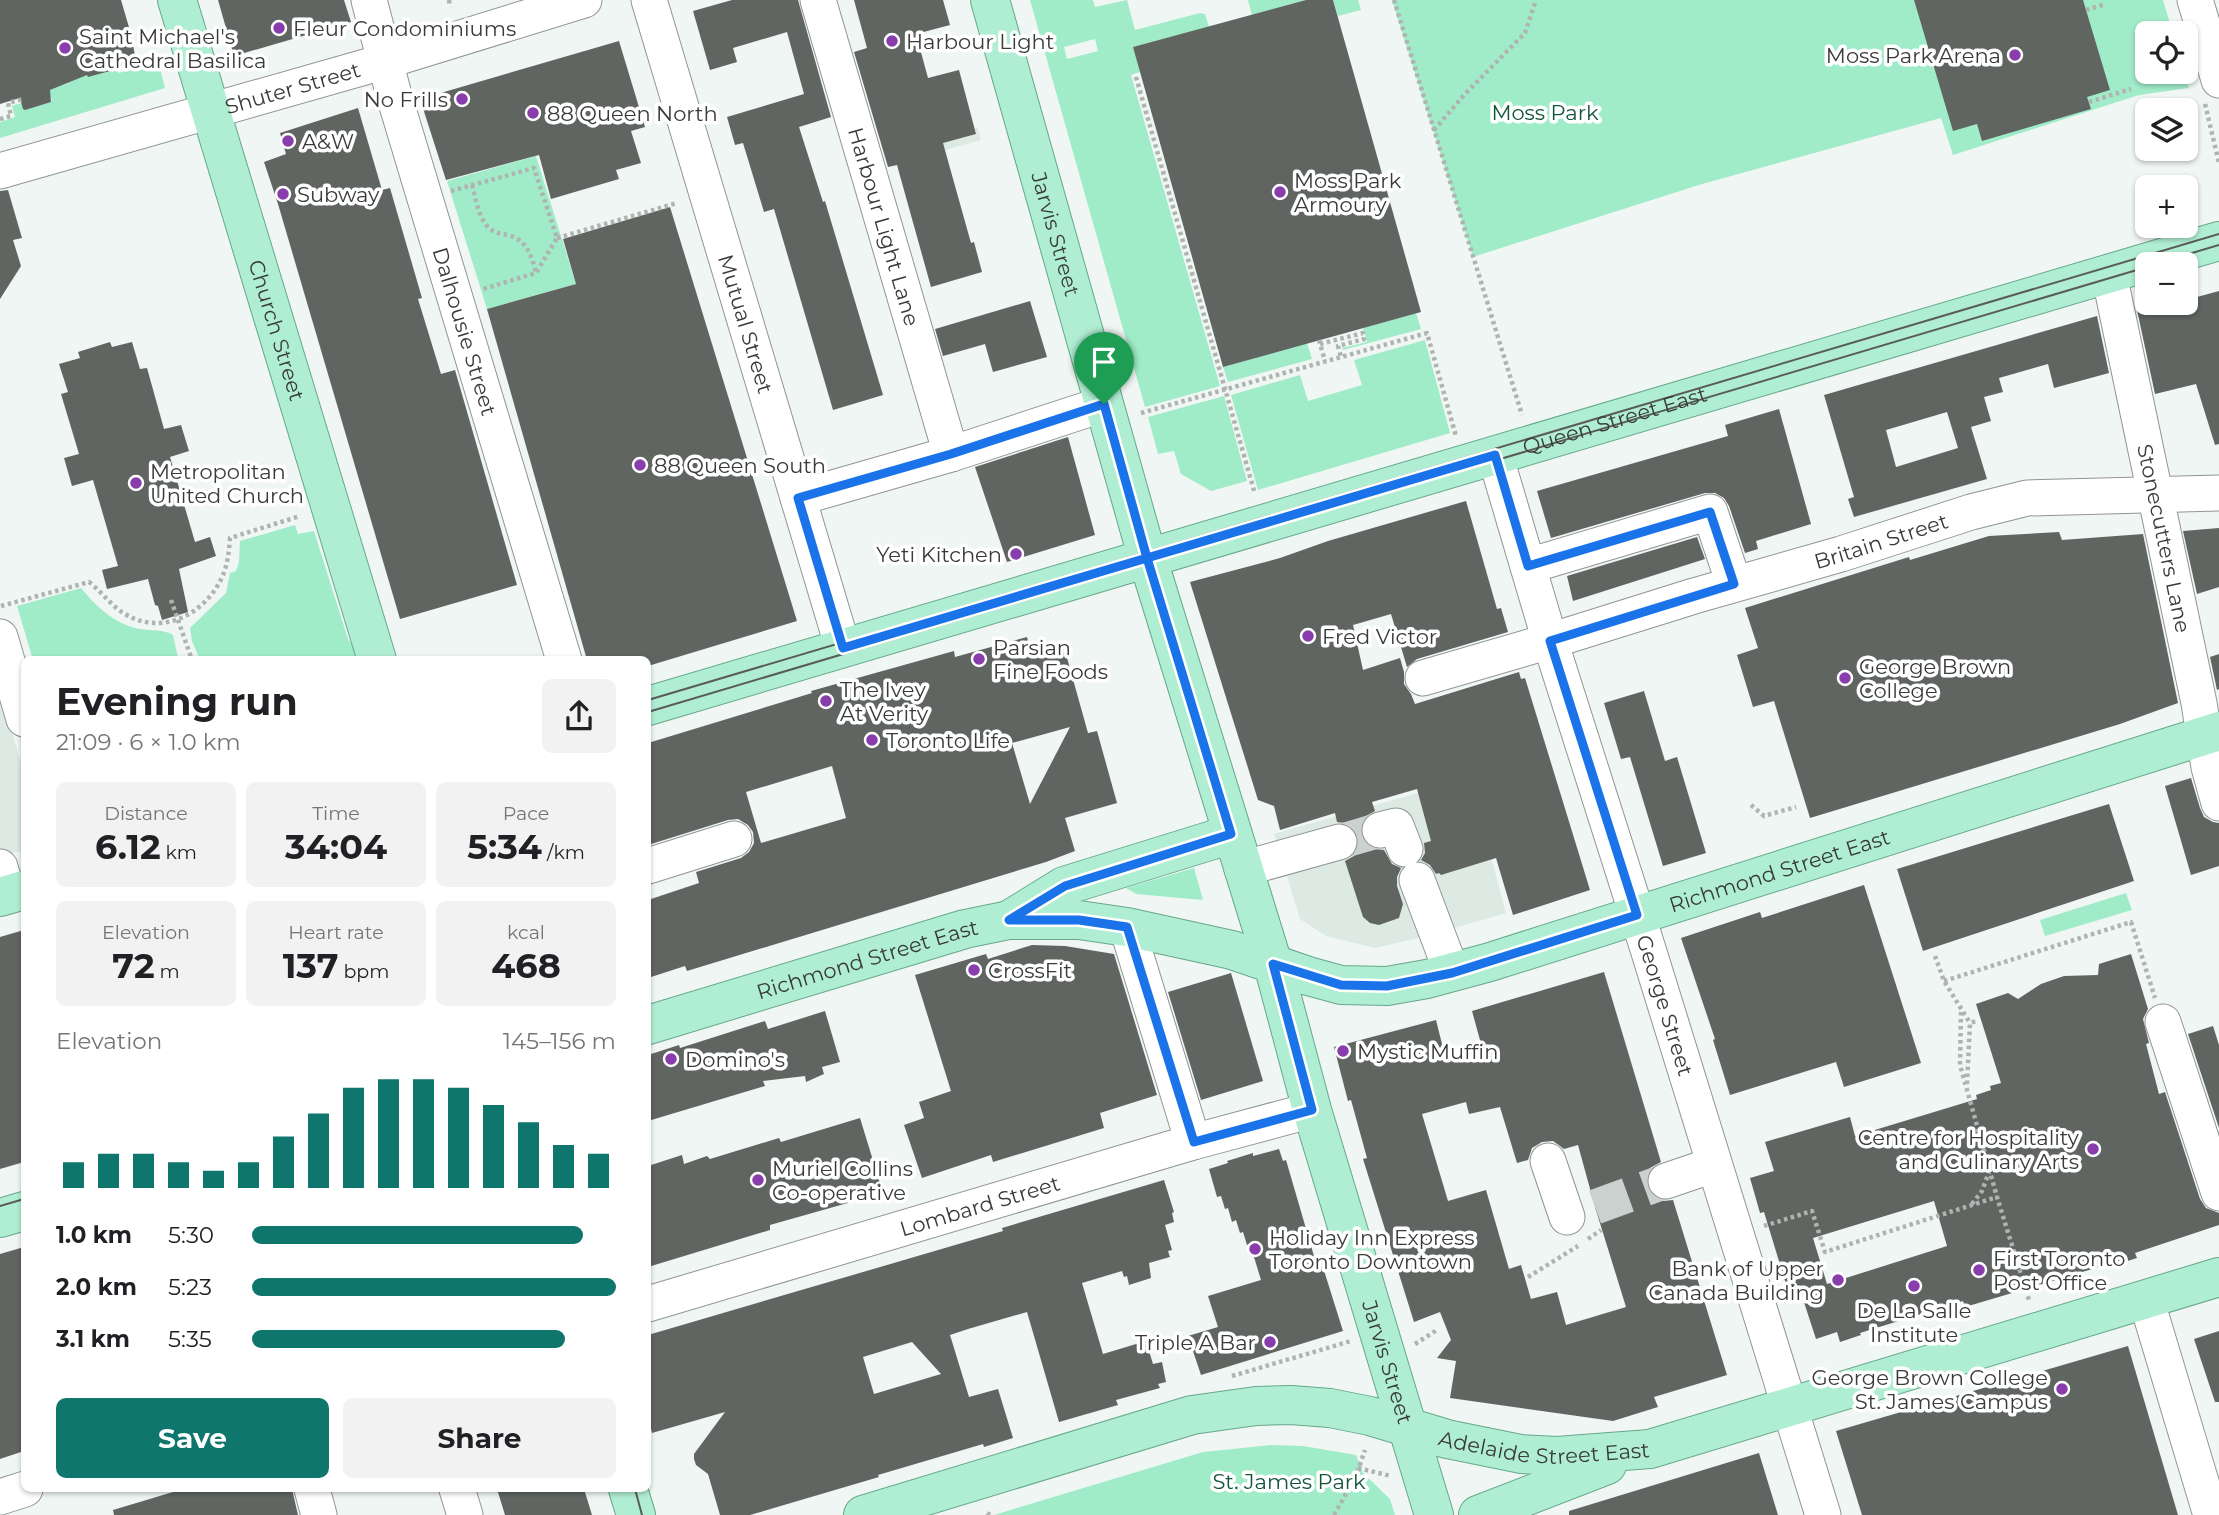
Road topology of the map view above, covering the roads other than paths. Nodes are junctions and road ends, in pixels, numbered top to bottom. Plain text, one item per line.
1 (177, 0) edge
2 (369, 0) edge
3 (584, 0) edge
4 (649, 0) edge
5 (818, 0) edge
6 (990, 0) edge
7 (2195, 0) edge
8 (386, 61) junction
9 (2219, 80) edge
10 (211, 112) junction
11 (0, 171) edge
12 (2219, 241) edge
13 (2109, 274) junction
14 (1104, 404) junction
15 (951, 454) junction
16 (1495, 455) junction
17 (2219, 493) edge
18 (2155, 496) junction
19 (798, 498) junction
20 (1147, 558) junction
21 (1528, 566) junction
22 (1734, 584) junction
23 (0, 637) edge
24 (1550, 641) junction
25 (843, 648) junction
26 (376, 656) edge
27 (563, 656) edge
28 (1423, 678) dead end
29 (651, 705) edge
30 (21, 709) edge
31 (2212, 733) edge
32 (2219, 803) edge
33 (734, 839) dead end
34 (1339, 842) tunnel mouth
35 (1237, 851) junction
36 (1401, 853) dead end
37 (651, 865) edge
38 (1637, 915) junction
39 (1009, 920) junction
40 (1127, 927) junction
41 (1273, 964) junction
42 (1452, 973) junction
43 (2163, 1022) road end
44 (651, 1024) edge
45 (1312, 1110) junction
46 (1194, 1142) junction
47 (1548, 1161) dead end
48 (1713, 1165) junction
49 (1667, 1181) tunnel mouth
50 (2219, 1193) edge
51 (21, 1212) edge
52 (0, 1218) edge
53 (1584, 1222) road end
54 (2219, 1278) edge
55 (2146, 1299) junction
56 (651, 1303) edge
57 (1789, 1406) junction
58 (1408, 1428) junction
59 (1650, 1449) junction
60 (2208, 1465) edge
61 (21, 1490) edge
62 (313, 1492) edge
63 (458, 1492) edge
64 (629, 1492) edge
65 (0, 1497) edge
66 (319, 1515) edge
67 (465, 1515) edge
68 (636, 1515) edge
69 (863, 1515) edge
70 (1434, 1515) edge
71 (1478, 1515) edge
72 (1823, 1515) edge
73 (2211, 1515) edge

1 - 10 main road, Church Street
2 - 8 street, Dalhousie Street
3 - 8 street, Shuter Street
4 - 19 street, Mutual Street
5 - 15 street, Harbour Light Lane
6 - 14 main road, Jarvis Street
7 - 9 street
8 - 10 street, Shuter Street
8 - 27 street, Dalhousie Street
10 - 11 street, Shuter Street
10 - 26 main road, Church Street
12 - 13 main road, Queen Street East
13 - 16 main road, Queen Street East
13 - 18 street, Stonecutters Lane
14 - 15 street
14 - 20 main road, Jarvis Street
15 - 19 street
16 - 20 main road, Queen Street East
16 - 21 street, George Street
17 - 18 street, Britain Street
18 - 22 street, Britain Street
18 - 31 street, Stonecutters Lane
19 - 25 street, Mutual Street
20 - 25 main road, Queen Street East
20 - 35 main road, Jarvis Street
21 - 22 street
21 - 24 street, George Street
22 - 24 street, Britain Street
23 - 30 street
24 - 28 street, Britain Street
24 - 38 street, George Street
25 - 29 main road, Queen Street East
31 - 32 street, Stonecutters Lane
31 - 38 main road, Richmond Street East
33 - 37 street
34 - 35 street
35 - 39 main road
35 - 41 main road, Jarvis Street
36 - 42 street
38 - 42 main road, Richmond Street East
38 - 48 street, George Street
39 - 40 main road, Richmond Street East
39 - 44 main road, Richmond Street East
40 - 41 main road, Richmond Street East
40 - 46 street
41 - 42 main road, Richmond Street East
41 - 45 main road, Jarvis Street
43 - 50 street
45 - 46 street, Lombard Street
45 - 58 main road, Jarvis Street
46 - 56 street, Lombard Street
47 - 53 street
48 - 49 street
48 - 57 street, George Street
51 - 52 main road
54 - 55 main road, Adelaide Street East
55 - 57 main road, Adelaide Street East
55 - 60 street
57 - 59 main road, Adelaide Street East
57 - 72 street, George Street
58 - 59 main road, Adelaide Street East
58 - 69 main road, Adelaide Street East
58 - 70 main road, Jarvis Street
59 - 71 main road
60 - 73 street
61 - 65 street
62 - 66 street
63 - 67 street
64 - 68 main road

